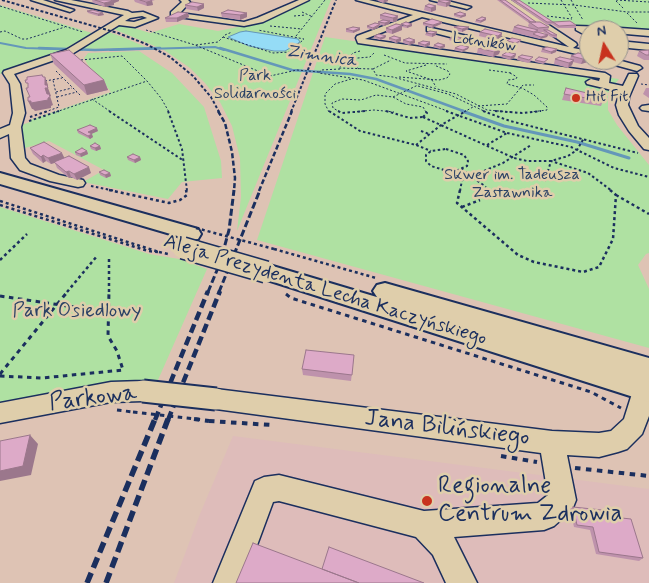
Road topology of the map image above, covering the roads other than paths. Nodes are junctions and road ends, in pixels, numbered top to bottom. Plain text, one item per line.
1 (35, 0) edge
2 (59, 0) edge
3 (184, 0) edge
4 (305, 0) edge
5 (360, 0) edge
6 (399, 0) edge
7 (434, 0) edge
8 (506, 0) edge
9 (383, 5) junction
10 (467, 7) dead end
11 (78, 12) dead end
12 (422, 14) junction
13 (402, 22) junction
14 (629, 32) edge
15 (649, 33) edge
16 (468, 39) dead end
17 (629, 45) edge
18 (649, 46) edge
19 (579, 48) edge
20 (579, 52) edge
21 (46, 61) junction
22 (602, 70) edge
23 (621, 70) edge
24 (629, 70) edge
25 (646, 75) edge
26 (632, 76) junction
27 (6, 78) edge
28 (41, 78) edge
29 (601, 78) junction
30 (536, 81) road end
31 (16, 126) junction
32 (0, 134) edge
33 (647, 150) edge
34 (0, 178) edge
35 (78, 183) road end
36 (0, 192) edge
37 (190, 236) junction
38 (647, 382) edge
39 (213, 410) joint
40 (0, 413) edge
41 (552, 442) junction
42 (424, 526) junction
43 (228, 583) edge
44 (462, 583) edge

1 - 11 street
2 - 21 street
3 - 4 street
5 - 9 street
6 - 9 street
7 - 10 street
8 - 19 street
9 - 12 street
12 - 13 street
12 - 20 street
13 - 16 street
13 - 29 street, Lotników
14 - 15 street
17 - 18 street
21 - 27 street
21 - 28 street
22 - 29 street
23 - 26 street
24 - 26 street
25 - 26 street
25 - 26 street
26 - 29 street
26 - 33 street
27 - 31 street
29 - 30 street
31 - 32 street
31 - 35 street
34 - 37 main road, Aleja Prezydenta Lecha Kaczyńskiego
36 - 37 main road, Aleja Prezydenta Lecha Kaczyńskiego
37 - 38 main road, Aleja Prezydenta Lecha Kaczyńskiego, bridge
38 - 41 street, Jana Bilińskiego
39 - 40 street, Parkowa, bridge
39 - 41 street, Jana Bilińskiego
41 - 42 street
42 - 43 street
42 - 44 street

